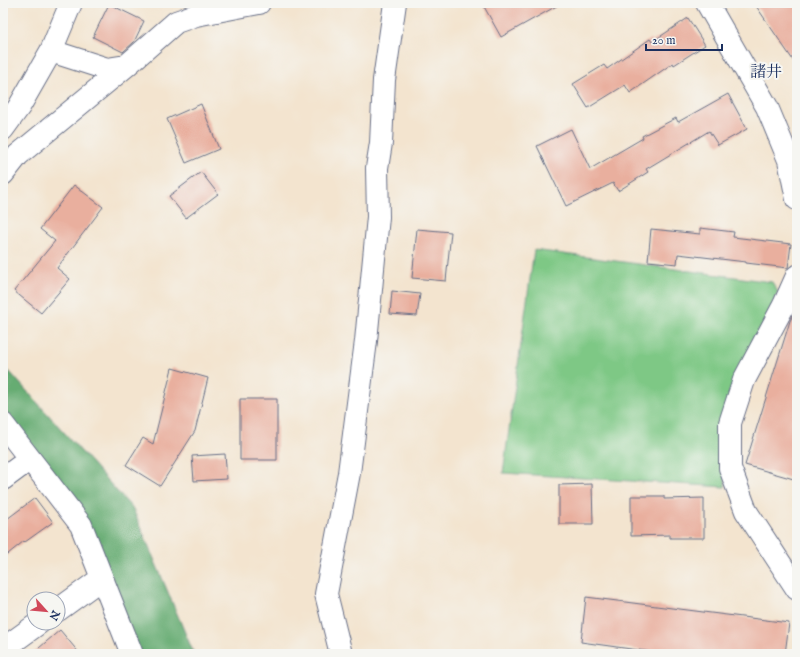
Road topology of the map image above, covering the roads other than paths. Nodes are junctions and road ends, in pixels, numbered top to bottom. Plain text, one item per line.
1 (71, 3) edge
2 (258, 3) edge
3 (395, 3) edge
4 (707, 3) edge
5 (51, 51) junction
6 (126, 66) junction
7 (3, 129) edge
8 (777, 132) junction
9 (797, 140) edge
10 (3, 174) edge
11 (797, 199) edge
12 (797, 276) edge
13 (3, 424) edge
14 (30, 459) junction
15 (3, 479) edge
16 (102, 578) junction
17 (797, 589) edge
18 (66, 604) edge
19 (29, 631) edge
20 (3, 649) edge
21 (132, 654) edge
22 (341, 654) edge

1 - 5 street
2 - 6 street
3 - 22 street
4 - 8 street
5 - 6 street
5 - 7 street
6 - 10 street
8 - 9 street
8 - 11 street
12 - 17 street
13 - 14 street
14 - 15 street
14 - 16 street
16 - 18 street
16 - 21 street
19 - 20 street

